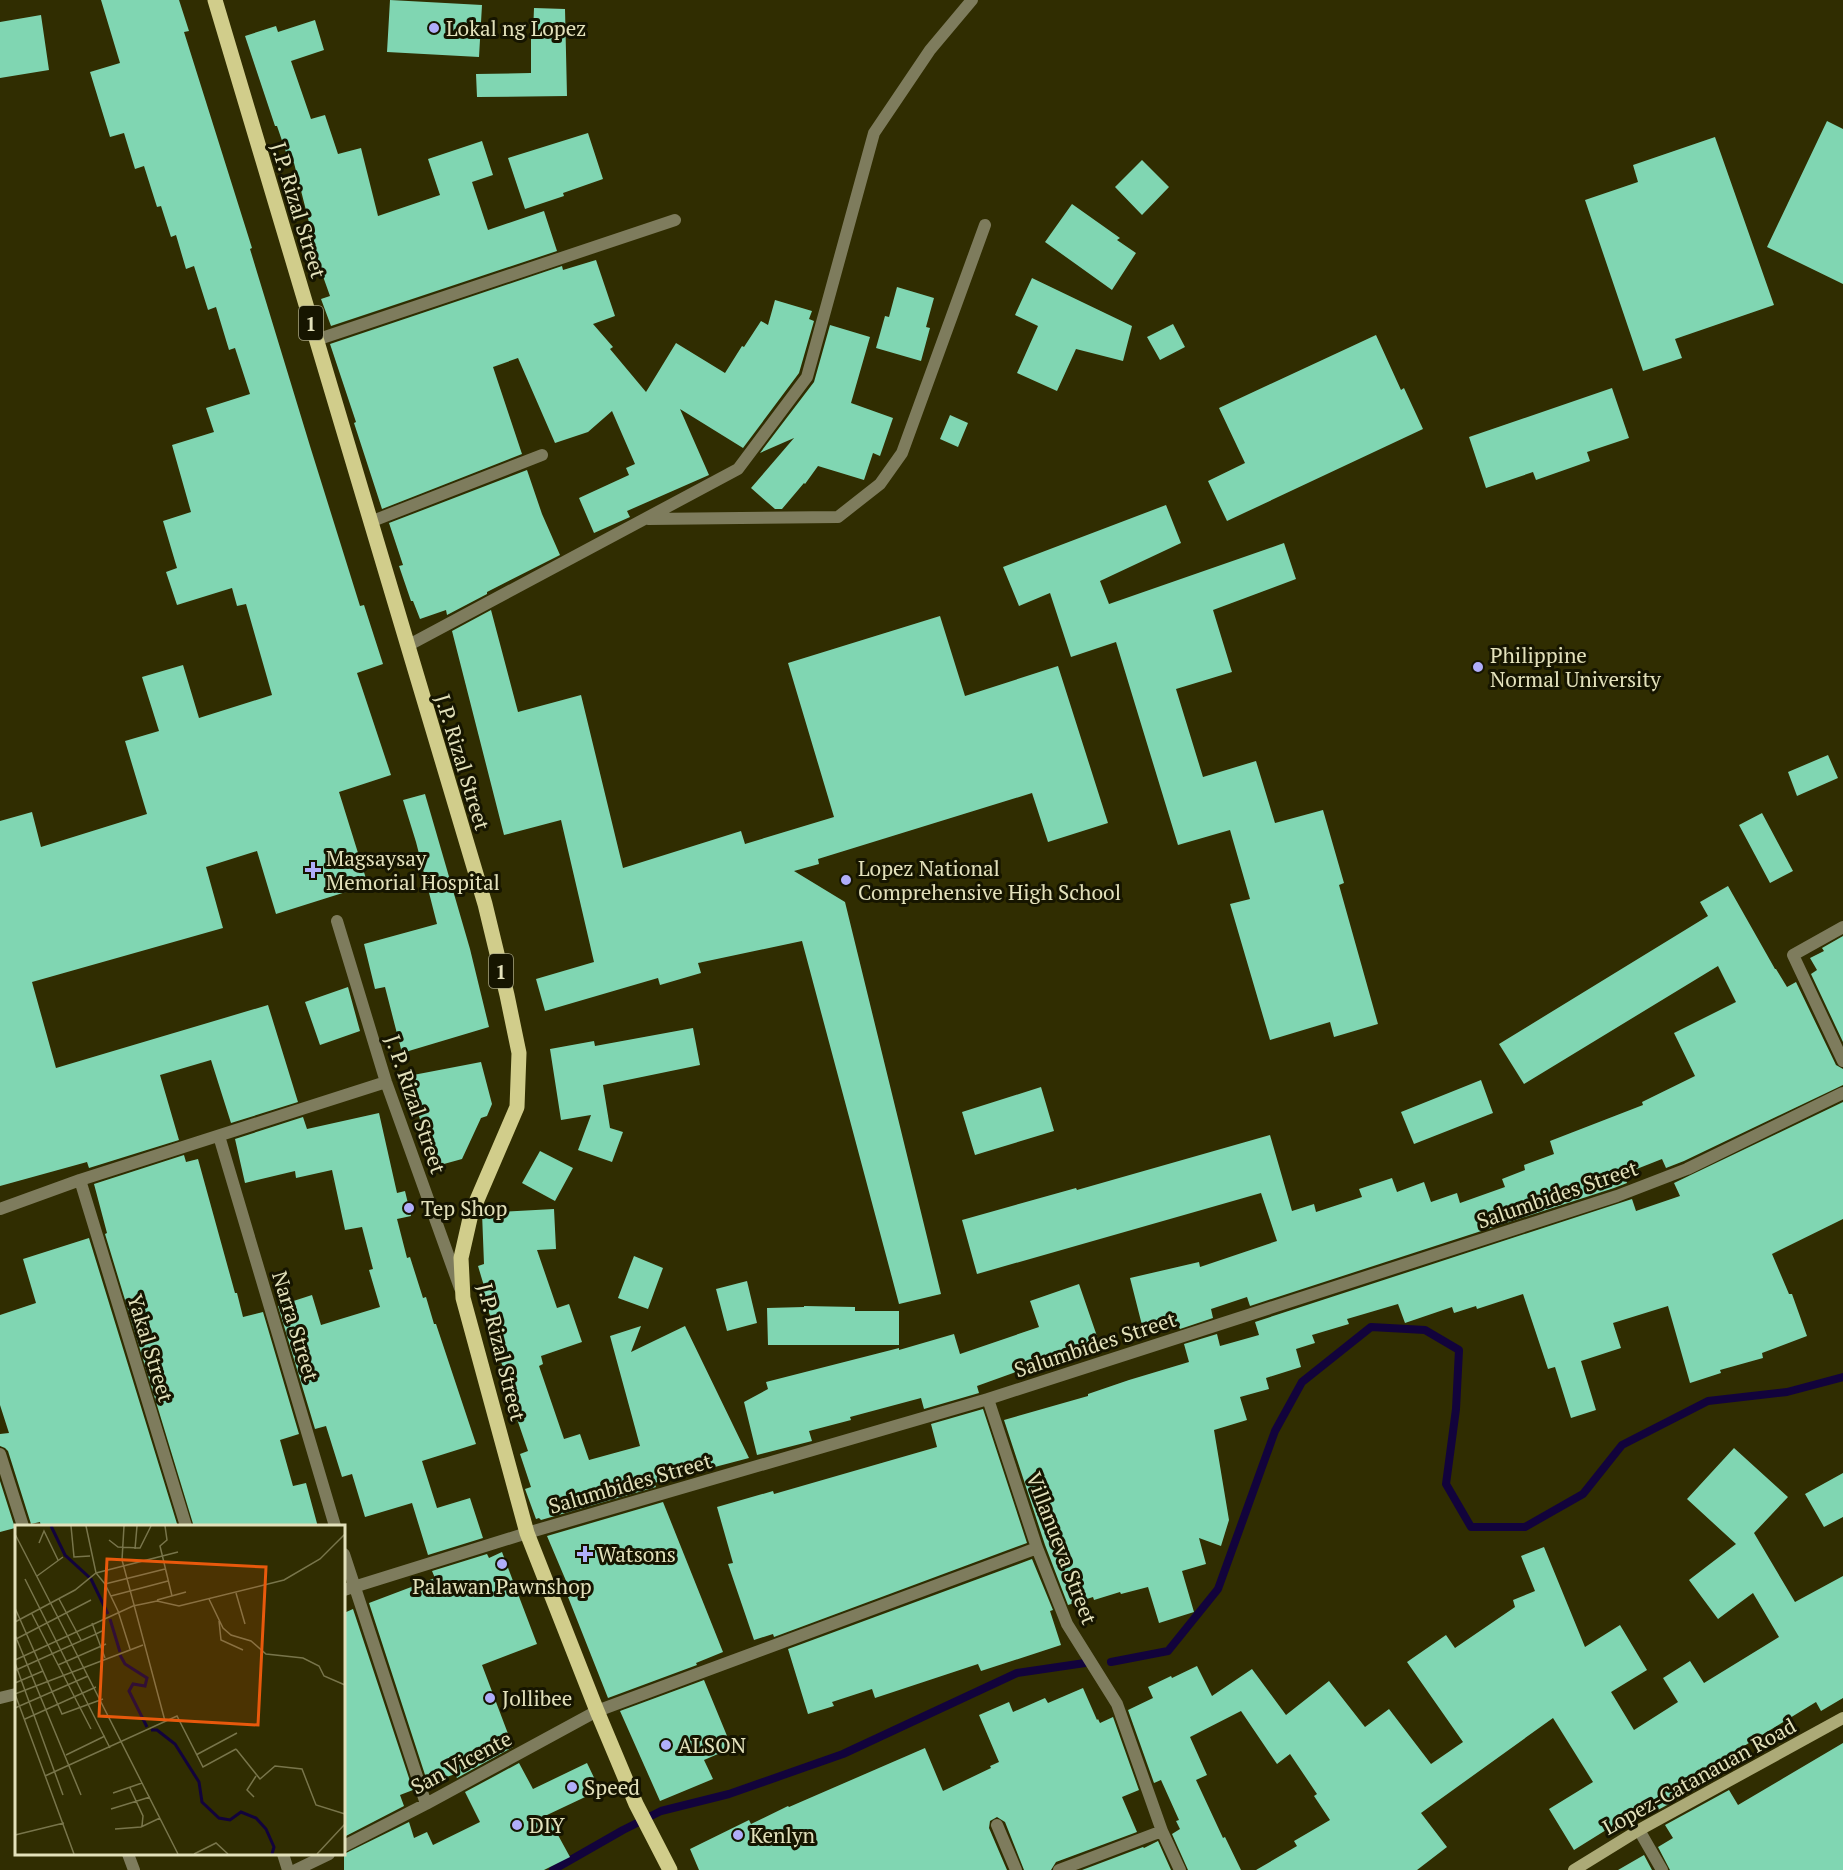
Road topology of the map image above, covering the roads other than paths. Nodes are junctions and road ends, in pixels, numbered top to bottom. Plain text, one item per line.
1 (214, 0) edge
2 (972, 0) edge
3 (675, 220) dead end
4 (985, 225) dead end
5 (316, 340) junction
6 (542, 455) dead end
7 (645, 519) junction
8 (369, 522) junction
9 (407, 646) junction
10 (337, 921) dead end
11 (1843, 927) edge
12 (1843, 1061) edge
13 (386, 1082) junction
14 (1843, 1094) edge
15 (219, 1136) junction
16 (80, 1180) junction
17 (0, 1209) edge
18 (463, 1298) junction
19 (988, 1399) junction
20 (0, 1454) edge
21 (22, 1525) edge
22 (185, 1525) edge
23 (334, 1525) edge
24 (527, 1533) junction
25 (1037, 1548) junction
26 (345, 1562) edge
27 (348, 1588) edge
28 (15, 1694) edge
29 (0, 1698) edge
30 (597, 1711) junction
31 (1843, 1718) edge
32 (426, 1804) junction
33 (997, 1825) dead end
34 (1639, 1830) junction
35 (1162, 1831) junction
36 (345, 1845) edge
37 (128, 1855) edge
38 (283, 1855) edge
39 (327, 1855) edge
40 (134, 1870) edge
41 (288, 1870) edge
42 (296, 1870) edge
43 (670, 1870) edge
44 (1016, 1870) edge
45 (1059, 1870) edge
46 (1180, 1870) edge
47 (1574, 1870) edge
48 (1662, 1870) edge

1 - 5 main road, J.P. Rizal Street / 1
2 - 7 street
3 - 5 street
4 - 7 street
5 - 8 main road, J.P. Rizal Street / 1
6 - 8 street
7 - 9 street
8 - 9 main road, J.P. Rizal Street / 1
9 - 18 main road, J.P. Rizal Street / 1
10 - 13 street, J. P. Rizal Street
11 - 12 street
13 - 15 street
13 - 18 street, J. P. Rizal Street
14 - 19 street, Salumbides Street
15 - 16 street
15 - 23 street, Narra Street
16 - 17 street
16 - 22 street, Yakal Street
18 - 24 main road, J.P. Rizal Street / 1
19 - 24 street, Salumbides Street
19 - 25 street, Villanueva Street
20 - 21 street
24 - 27 street, Salumbides Street
24 - 30 main road, J.P. Rizal Street / 1
25 - 30 street, San Vicente
25 - 35 street, Villanueva Street
26 - 27 street
27 - 32 street
28 - 29 street
30 - 32 street, San Vicente
30 - 43 main road, J.P. Rizal Street / 1
31 - 34 main road, Lopez-Catanauan Road
32 - 36 street, San Vicente
33 - 44 street
34 - 47 main road, Lopez-Catanauan Road
34 - 48 street
35 - 45 street
35 - 46 street, Villanueva Street
37 - 40 street
38 - 41 street
39 - 42 street

